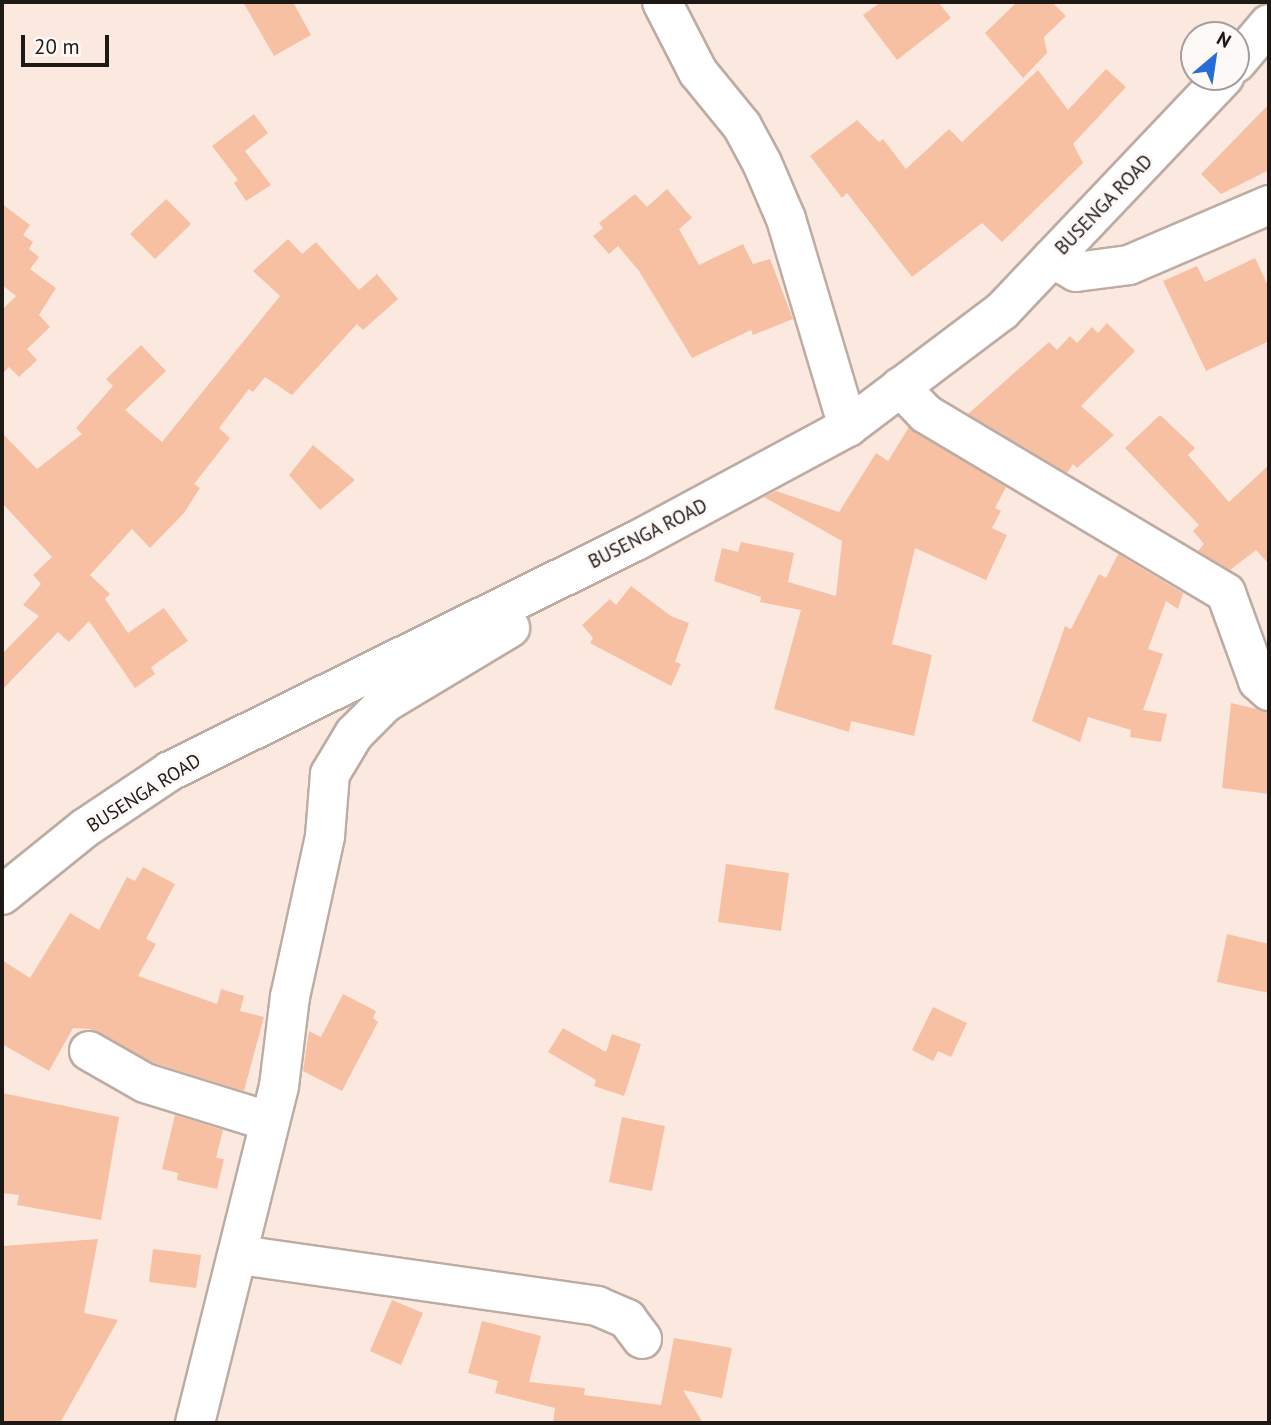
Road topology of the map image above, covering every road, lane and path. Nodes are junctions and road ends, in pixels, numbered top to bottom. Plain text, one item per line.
1 (662, 2) edge
2 (1269, 24) edge
3 (1250, 46) edge
4 (1211, 91) edge
5 (1269, 205) edge
6 (1052, 258) junction
7 (901, 387) junction
8 (848, 427) junction
9 (566, 575) junction
10 (1269, 691) edge
11 (2, 895) edge
12 (89, 1051) dead end
13 (268, 1121) junction
14 (240, 1255) junction
15 (642, 1339) dead end
16 (195, 1423) edge

1 - 8 street
2 - 3 street
4 - 6 street, BUSENGA ROAD
5 - 6 street
6 - 7 street, BUSENGA ROAD
7 - 8 street, BUSENGA ROAD
7 - 10 street
8 - 9 street, BUSENGA ROAD
9 - 11 street, BUSENGA ROAD
9 - 13 street
12 - 13 street
13 - 14 street
14 - 15 street
14 - 16 street

